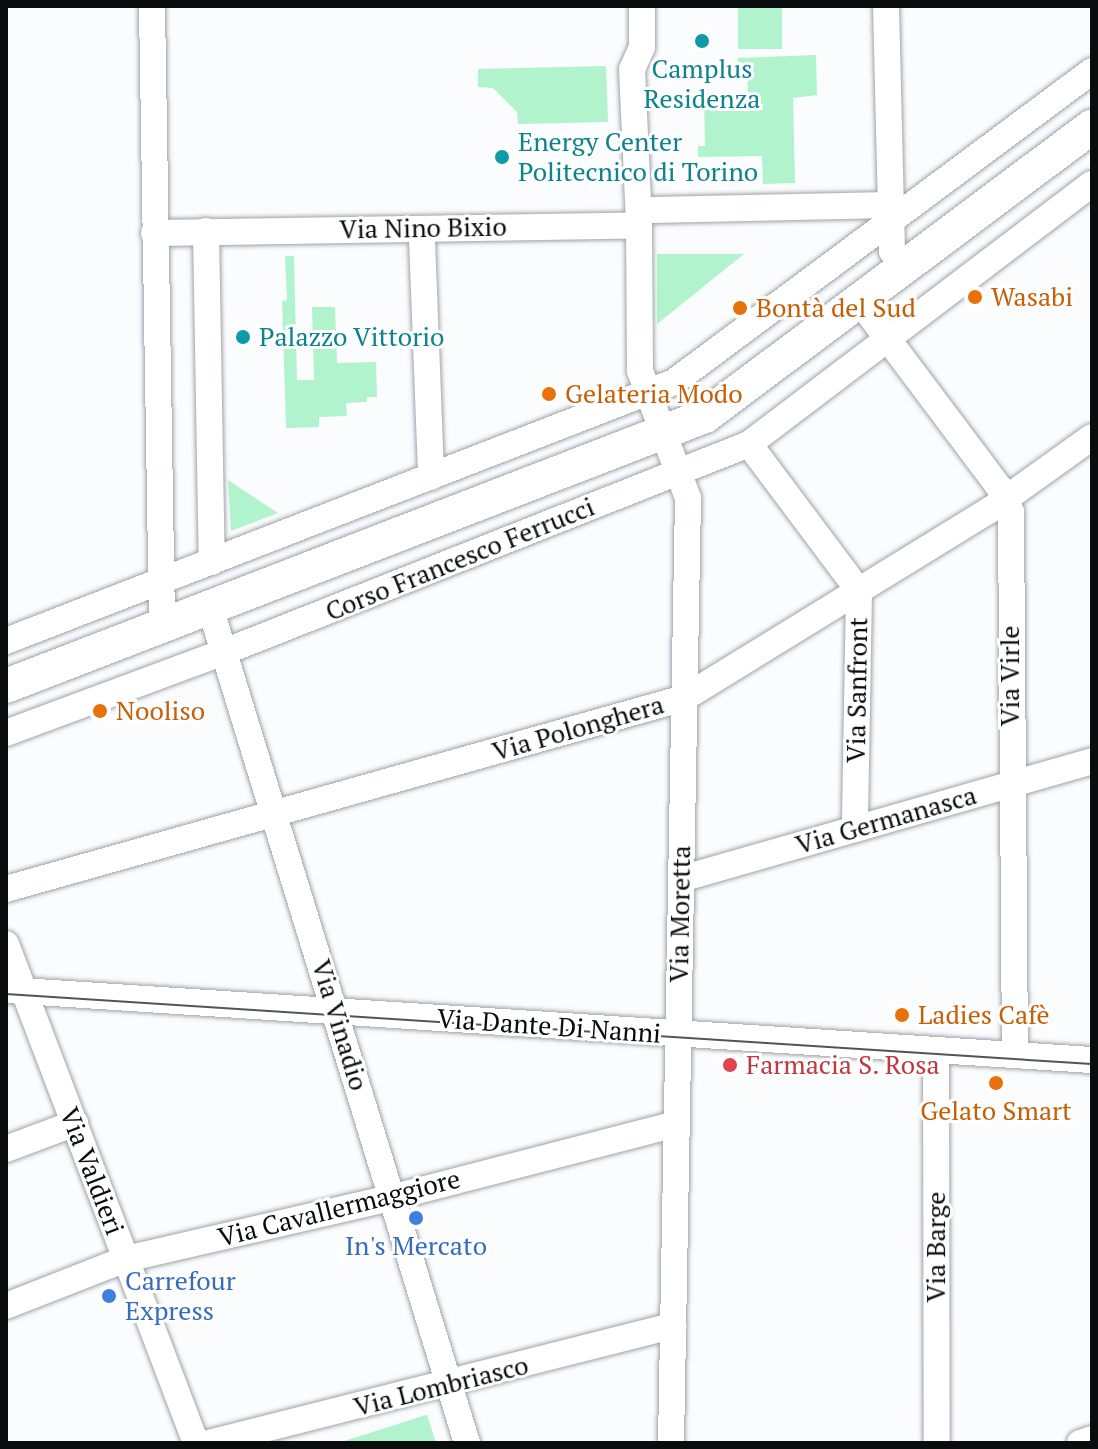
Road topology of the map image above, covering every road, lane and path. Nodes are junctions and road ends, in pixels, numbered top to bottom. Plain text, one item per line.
1 (152, 6) edge
2 (642, 6) edge
3 (886, 6) edge
4 (1092, 71) edge
5 (1092, 127) edge
6 (1092, 184) edge
7 (890, 214) junction
8 (646, 218) junction
9 (206, 231) junction
10 (154, 233) junction
11 (422, 239) dead end
12 (904, 268) junction
13 (860, 302) junction
14 (888, 338) junction
15 (645, 394) junction
16 (663, 434) junction
17 (1092, 437) edge
18 (749, 444) junction
19 (680, 472) junction
20 (431, 477) junction
21 (1007, 498) junction
22 (212, 562) junction
23 (160, 581) junction
24 (859, 591) junction
25 (210, 607) junction
26 (162, 625) junction
27 (6, 641) edge
28 (224, 652) junction
29 (6, 686) edge
30 (684, 698) junction
31 (6, 733) edge
32 (1092, 761) edge
33 (1010, 784) junction
34 (274, 814) junction
35 (855, 829) junction
36 (681, 879) junction
37 (6, 889) edge
38 (6, 944) edge
39 (15, 990) edge
40 (336, 1011) junction
41 (679, 1034) junction
42 (936, 1051) junction
43 (1015, 1055) junction
44 (1092, 1060) edge
45 (75, 1123) junction
46 (676, 1124) junction
47 (6, 1149) edge
48 (394, 1197) junction
49 (126, 1259) junction
50 (6, 1306) edge
51 (673, 1326) junction
52 (449, 1385) junction
53 (1092, 1439) edge
54 (196, 1443) edge
55 (209, 1443) edge
56 (467, 1443) edge
57 (671, 1443) edge
58 (937, 1443) edge
59 (1080, 1443) edge

1 - 10 street
2 - 8 street, Via Moretta
3 - 7 street
4 - 7 street
5 - 12 main road, Corso Francesco Ferrucci
6 - 14 street, Corso Francesco Ferrucci
7 - 8 street, Via Nino Bixio
7 - 12 street
7 - 15 street
8 - 9 street, Via Nino Bixio
8 - 15 street, Via Moretta
9 - 10 street, Via Nino Bixio
9 - 22 street
10 - 23 street
11 - 20 street
12 - 13 main road, Corso Francesco Ferrucci
13 - 14 street
13 - 16 main road, Corso Francesco Ferrucci
14 - 18 street, Corso Francesco Ferrucci
14 - 21 street
15 - 16 street, Via Moretta
15 - 20 street
16 - 19 street, Via Moretta
16 - 25 main road, Corso Francesco Ferrucci
17 - 21 street, Via Polonghera
18 - 19 street, Corso Francesco Ferrucci
18 - 24 street, Via Sanfront
19 - 28 street, Corso Francesco Ferrucci
19 - 30 street, Via Moretta
20 - 22 street
21 - 24 street, Via Polonghera
21 - 33 street, Via Virle
22 - 23 street
23 - 26 street
23 - 27 street
24 - 30 street, Via Polonghera
24 - 35 street, Via Sanfront
25 - 26 main road, Corso Francesco Ferrucci
25 - 28 street, Via Vinadio
26 - 29 main road, Corso Francesco Ferrucci
28 - 31 street, Corso Francesco Ferrucci
28 - 34 street, Via Vinadio
30 - 34 street, Via Polonghera
30 - 36 street, Via Moretta
32 - 33 street, Via Germanasca
33 - 35 street, Via Germanasca
33 - 43 street, Via Virle
34 - 37 street, Via Polonghera
34 - 40 street, Via Vinadio
35 - 36 street, Via Germanasca
36 - 41 street, Via Moretta
38 - 39 street, Via Valdieri
39 - 40 street, Via Dante Di Nanni
39 - 45 street, Via Valdieri
40 - 41 street, Via Dante Di Nanni
40 - 48 street, Via Vinadio
41 - 42 street, Via Dante Di Nanni
41 - 46 street, Via Moretta
42 - 43 street, Via Dante Di Nanni
42 - 58 street, Via Barge
43 - 44 street, Via Dante Di Nanni
45 - 47 street
45 - 49 street, Via Valdieri
46 - 48 street, Via Cavallermaggiore
46 - 51 street, Via Moretta
48 - 49 street, Via Cavallermaggiore
48 - 52 street, Via Vinadio
49 - 50 street, Via Cavallermaggiore
49 - 54 street, Via Valdieri
51 - 52 street, Via Lombriasco
51 - 57 street, Via Moretta
52 - 55 street, Via Lombriasco
52 - 56 street, Via Vinadio
53 - 59 street

